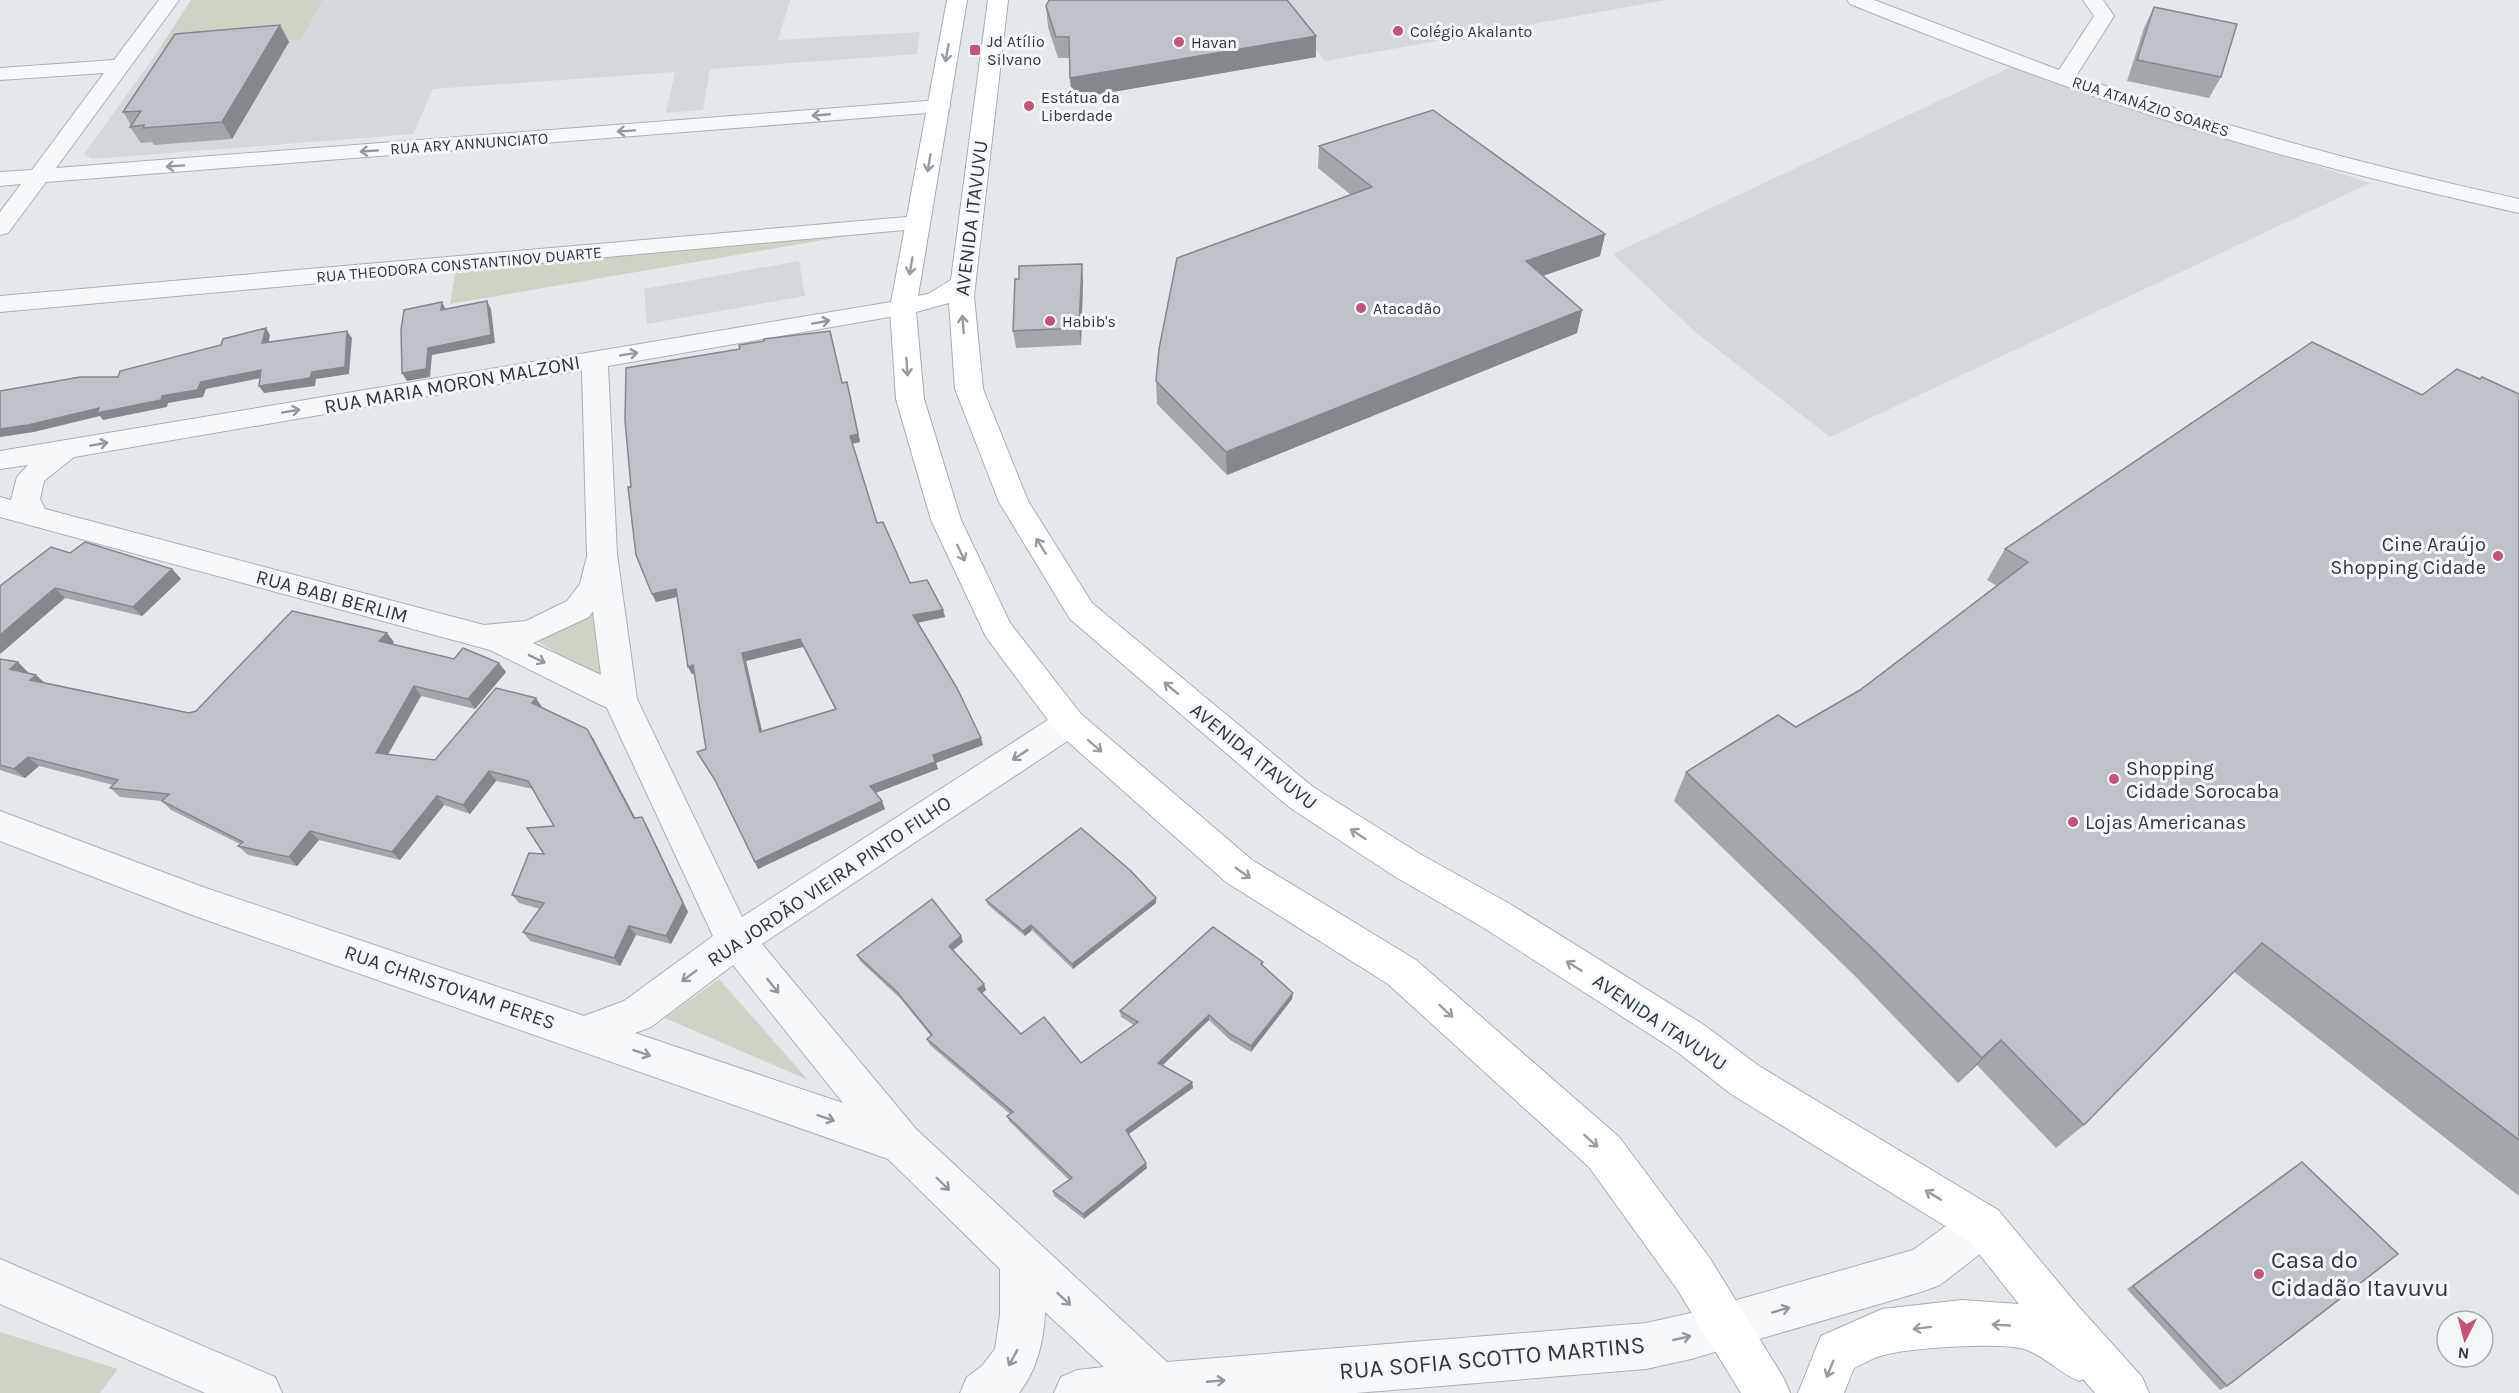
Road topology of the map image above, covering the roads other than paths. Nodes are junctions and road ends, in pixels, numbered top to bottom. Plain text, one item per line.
1 (169, 0) edge
2 (957, 0) edge
3 (998, 0) edge
4 (1857, 0) edge
5 (2093, 0) edge
6 (121, 66) junction
7 (0, 74) edge
8 (2064, 78) junction
9 (954, 108) junction
10 (982, 128) junction
11 (39, 176) junction
12 (0, 179) edge
13 (2452, 192) junction
14 (2519, 206) edge
15 (2519, 218) edge
16 (918, 223) junction
17 (0, 228) edge
18 (962, 284) junction
19 (0, 304) edge
20 (903, 308) junction
21 (595, 360) junction
22 (65, 449) junction
23 (0, 460) edge
24 (0, 507) edge
25 (35, 517) junction
26 (602, 554) junction
27 (483, 636) junction
28 (620, 699) junction
29 (1069, 723) junction
30 (0, 826) edge
31 (736, 941) junction
32 (587, 1034) junction
33 (901, 1143) junction
34 (1983, 1225) junction
35 (1021, 1259) junction
36 (0, 1281) edge
37 (1725, 1326) junction
38 (1158, 1386) junction
39 (259, 1393) edge
40 (983, 1393) edge
41 (1077, 1393) edge
42 (1767, 1393) edge
43 (1821, 1393) edge
44 (2124, 1393) edge

1 - 6 street
2 -> 9 main road
3 - 10 main road, AVENIDA ITAVUVU
4 - 8 street, RUA ATANÁZIO SOARES
5 - 8 street
6 - 7 street
6 - 11 street
8 - 13 street, RUA ATANÁZIO SOARES
9 - 10 main road
9 -> 11 street, RUA ARY ANNUNCIATO
9 -> 16 main road
10 - 18 main road, AVENIDA ITAVUVU
11 - 12 street, RUA ARY ANNUNCIATO
11 - 17 street
13 - 14 street, RUA ATANÁZIO SOARES
13 - 15 street, RUA ATANÁZIO SOARES
16 - 19 street, RUA THEODORA CONSTANTINOV DUARTE
16 -> 20 main road
18 - 20 main road
34 -> 18 main road, AVENIDA ITAVUVU
21 -> 20 street, RUA MARIA MORON MALZONI
20 -> 29 main road
22 -> 21 street, RUA MARIA MORON MALZONI
21 - 26 street
22 - 23 street, RUA MARIA MORON MALZONI
22 - 25 street
24 - 25 street, RUA BABI BERLIM
25 - 27 street, RUA BABI BERLIM
26 - 27 street
26 - 28 street
27 -> 28 street, RUA BABI BERLIM
28 - 31 street
29 -> 31 street, RUA JORDÃO VIEIRA PINTO FILHO
29 -> 37 main road
30 - 32 street, RUA CHRISTOVAM PERES
31 -> 32 street, RUA JORDÃO VIEIRA PINTO FILHO
31 -> 33 street
32 -> 33 street, RUA CHRISTOVAM PERES
33 -> 35 street
37 -> 34 street
34 - 44 main road, AVENIDA ITAVUVU
35 -> 38 street
35 -> 40 street
36 - 39 street
38 -> 37 street, RUA SOFIA SCOTTO MARTINS
37 - 42 main road
38 - 41 street, RUA SOFIA SCOTTO MARTINS
44 -> 43 main road

